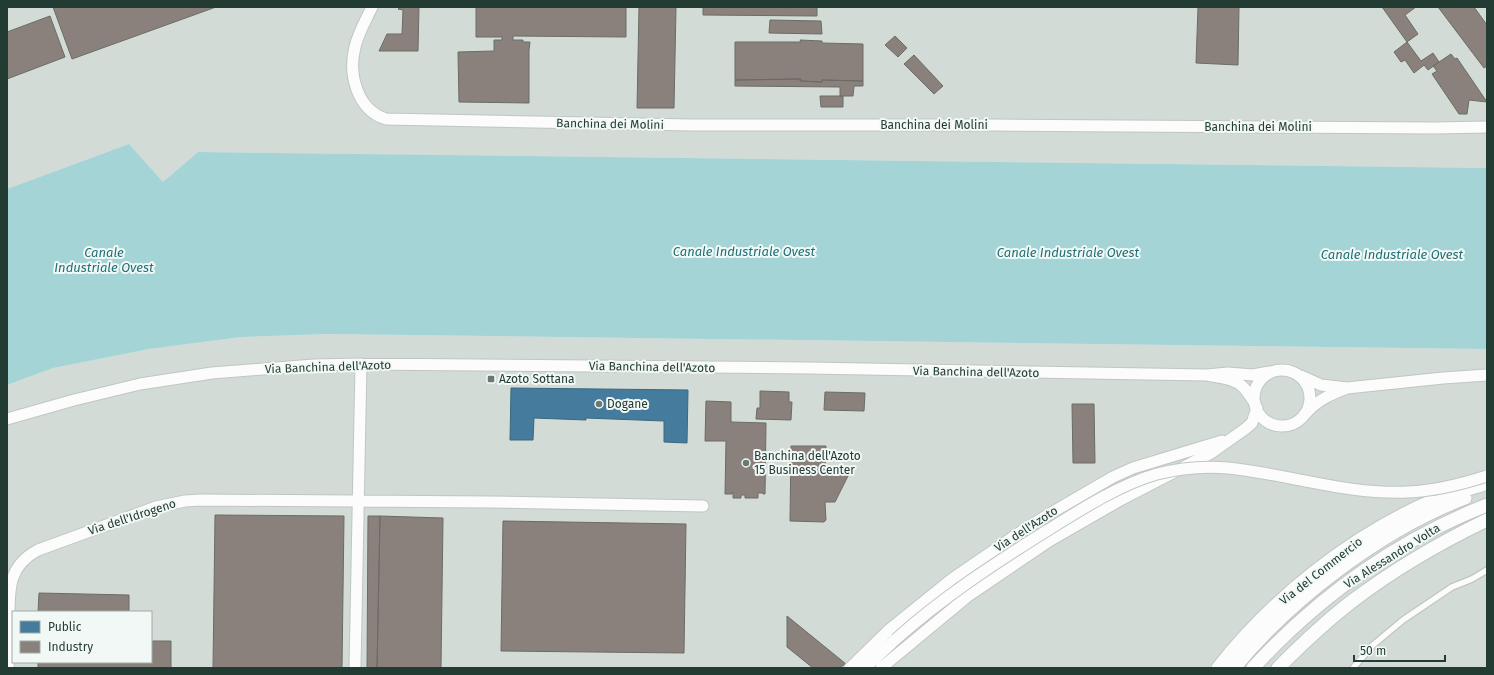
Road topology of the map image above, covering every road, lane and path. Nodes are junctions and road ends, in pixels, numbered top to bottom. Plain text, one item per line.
1 (372, 7) edge
2 (1487, 127) edge
3 (361, 364) junction
4 (1274, 371) junction
5 (1207, 375) junction
6 (1299, 375) junction
7 (1487, 375) edge
8 (1347, 388) junction
9 (1256, 406) junction
10 (1304, 416) junction
11 (7, 419) edge
12 (1231, 439) junction
13 (1487, 476) edge
14 (1487, 482) edge
15 (1487, 490) edge
16 (358, 500) junction
17 (1487, 505) edge
18 (703, 506) dead end
19 (1487, 520) edge
20 (1487, 570) edge
21 (8, 668) edge
22 (355, 668) edge
23 (850, 668) edge
24 (866, 668) edge
25 (881, 668) edge
26 (1218, 668) edge
27 (1234, 668) edge
28 (1253, 668) edge
29 (1278, 668) edge
30 (1353, 668) edge

1 - 2 street, Banchina dei Molini
3 - 5 street, Via Banchina dell'Azoto
3 - 11 street, Via Banchina dell'Azoto
3 - 16 street
4 - 5 street
4 - 6 street
4 - 9 street
5 - 9 street
6 - 8 street
6 - 10 street
7 - 8 street
8 - 10 street
9 - 10 street
9 - 12 street, Via dell'Azoto
12 - 23 street, Via dell'Azoto
12 - 25 street, Via dell'Azoto
13 - 24 street, bridge
14 - 26 street, Via del Commercio
15 - 27 street, Via Alessandro Volta
16 - 18 street, Via dell'Idrogeno
16 - 21 street, Via dell'Idrogeno
16 - 22 street
17 - 28 street, Via Alessandro Volta
19 - 29 street
20 - 30 lane

